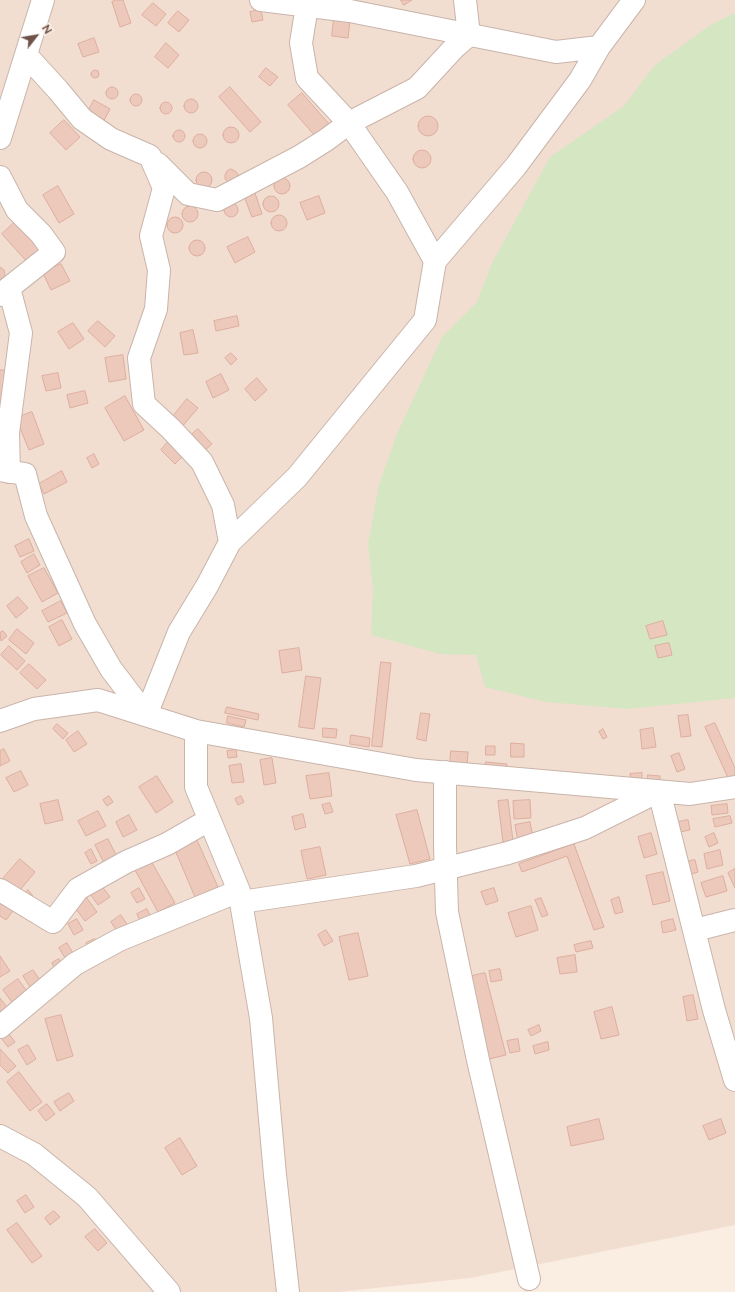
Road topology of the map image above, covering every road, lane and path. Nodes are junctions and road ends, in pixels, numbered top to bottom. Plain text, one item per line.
1 (43, 0) edge
2 (261, 0) edge
3 (465, 0) edge
4 (634, 0) edge
5 (334, 4) edge
6 (307, 6) junction
7 (469, 35) junction
8 (600, 47) junction
9 (26, 55) junction
10 (349, 123) junction
11 (0, 138) edge
12 (150, 156) junction
13 (0, 177) edge
14 (435, 261) junction
15 (5, 291) edge
16 (4, 471) edge
17 (230, 542) junction
18 (146, 715) junction
19 (0, 721) edge
20 (196, 731) junction
21 (445, 772) junction
22 (735, 787) edge
23 (659, 792) junction
24 (209, 820) junction
25 (446, 868) junction
26 (0, 890) edge
27 (240, 896) junction
28 (735, 920) edge
29 (694, 930) junction
30 (0, 1027) edge
31 (735, 1080) edge
32 (0, 1136) edge
33 (528, 1279) dead end
34 (169, 1292) edge
35 (288, 1292) edge

1 - 9 street
2 - 6 street
3 - 7 street
4 - 8 street
5 - 6 street
5 - 7 street
6 - 10 street
7 - 8 street
7 - 10 street
8 - 14 street
9 - 11 street
9 - 12 street
10 - 12 street
10 - 14 street
12 - 17 street
13 - 15 street
14 - 17 street
15 - 16 street
16 - 18 street
17 - 18 street
18 - 19 street
18 - 20 street
20 - 21 street
20 - 24 street
21 - 23 street
21 - 25 street
22 - 23 street
23 - 25 street
23 - 29 street
24 - 26 street
24 - 27 street
25 - 27 street
25 - 33 street
27 - 30 street
27 - 35 street
28 - 29 street
29 - 31 street
32 - 34 street

